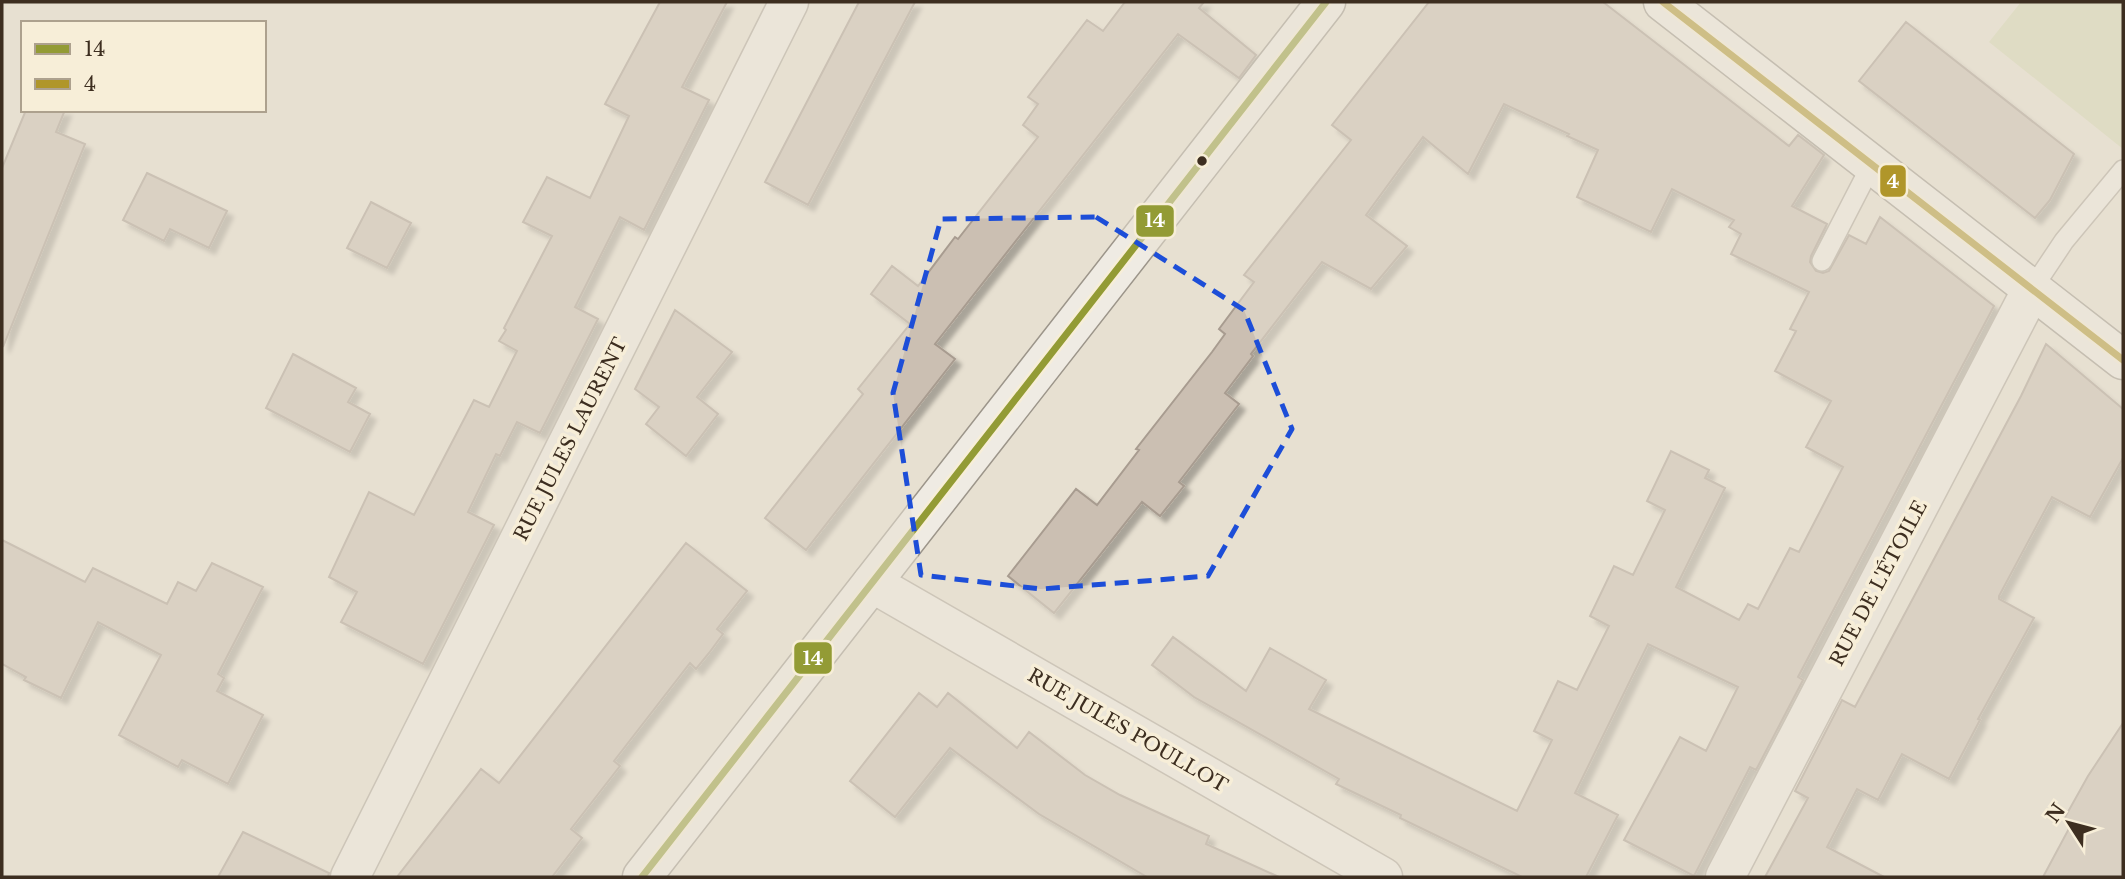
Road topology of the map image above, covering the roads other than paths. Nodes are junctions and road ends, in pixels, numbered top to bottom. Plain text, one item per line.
1 (789, 2) edge
2 (1326, 2) edge
3 (1663, 2) edge
4 (1872, 164) junction
5 (2123, 170) edge
6 (1822, 261) dead end
7 (2032, 289) junction
8 (2123, 359) edge
9 (872, 583) junction
10 (350, 877) edge
11 (642, 877) edge
12 (1383, 877) edge
13 (1725, 877) edge

1 - 10 street, RUE JULES LAURENT
2 - 9 street
3 - 4 street
4 - 6 lane
4 - 7 street
5 - 7 lane
7 - 8 street
7 - 13 street, RUE DE L'ÉTOILE
9 - 11 street
9 - 12 street, RUE JULES POULLOT

